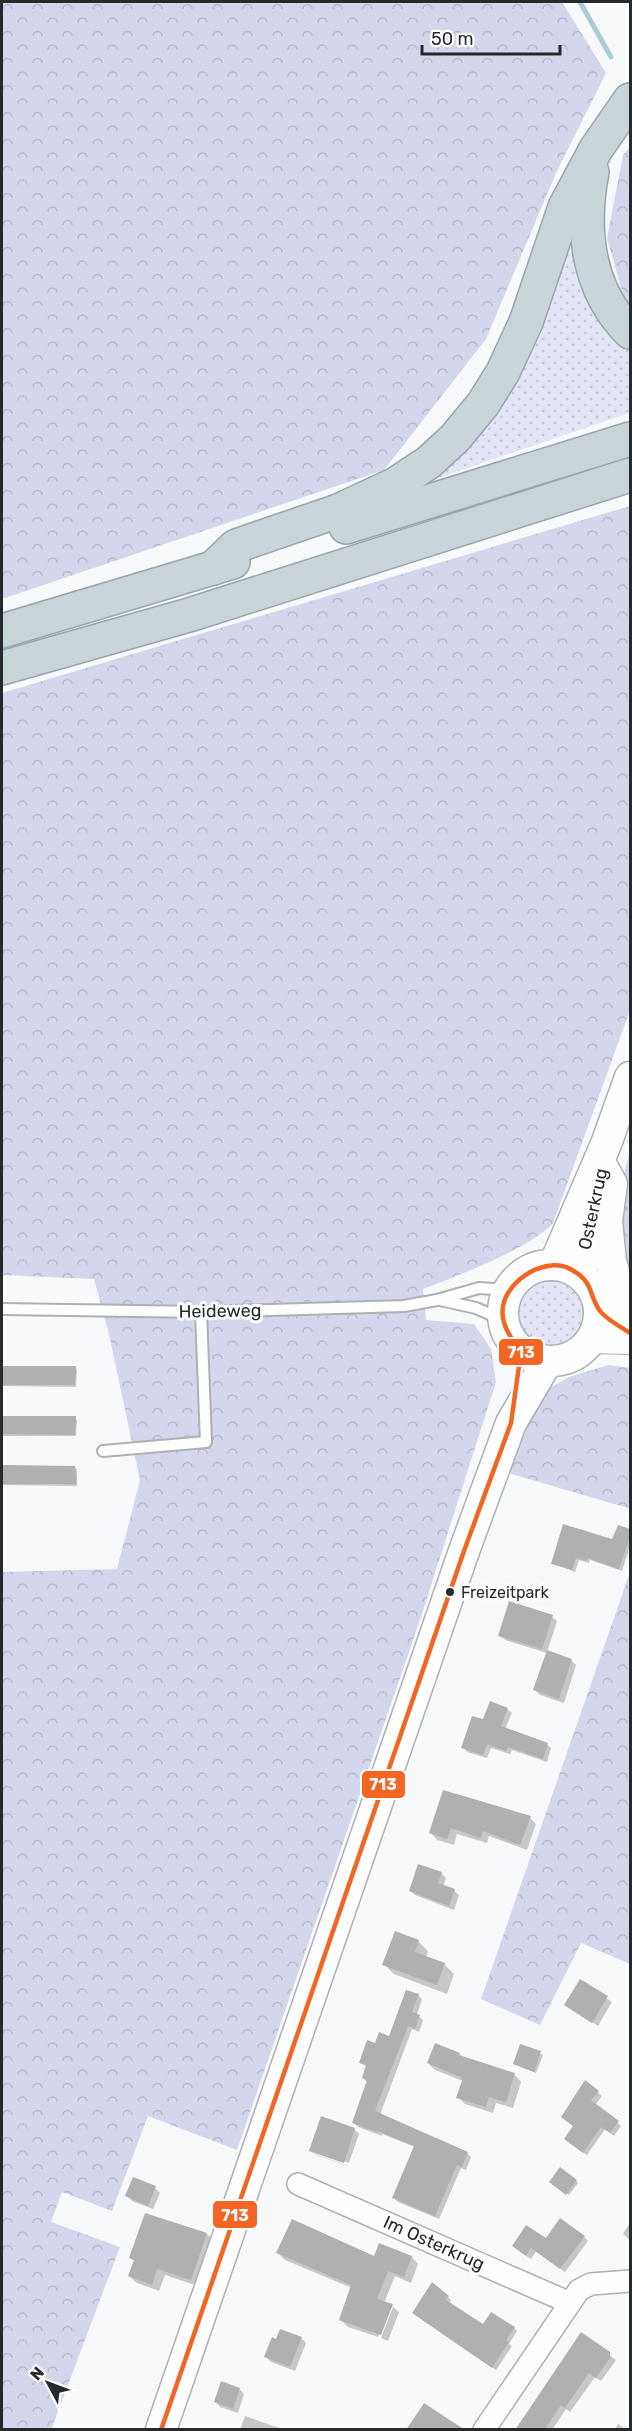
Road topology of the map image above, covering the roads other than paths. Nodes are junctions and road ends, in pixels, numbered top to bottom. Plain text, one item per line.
1 (630, 100) edge
2 (596, 149) junction
3 (630, 332) edge
4 (630, 439) edge
5 (630, 475) edge
6 (213, 568) junction
7 (2, 631) edge
8 (2, 668) edge
9 (630, 1077) edge
10 (604, 1155) junction
11 (567, 1270) junction
12 (508, 1290) junction
13 (437, 1300) junction
14 (630, 1307) edge
15 (2, 1309) edge
16 (600, 1311) junction
17 (201, 1312) junction
18 (503, 1320) junction
19 (630, 1333) edge
20 (592, 1340) junction
21 (630, 1341) edge
22 (534, 1357) junction
23 (103, 1450) dead end
24 (298, 2184) dead end
25 (630, 2281) edge
26 (574, 2296) junction
27 (161, 2430) edge
28 (484, 2430) edge

1 - 2 highway
2 - 3 highway
2 - 6 highway
4 - 6 highway
5 - 8 highway
6 - 7 highway
9 - 10 main road, Osterkrug
10 - 11 main road, Osterkrug
10 - 14 main road
11 - 12 main road, Osterkrug
11 - 16 main road, Osterkrug
12 - 13 lane, Heideweg
12 - 18 main road
13 - 17 lane, Heideweg
13 - 18 lane, Heideweg
15 - 17 lane, Heideweg
16 - 19 street
16 - 20 main road
17 - 23 lane
18 - 22 main road
20 - 21 street
20 - 22 main road
22 - 27 main road
24 - 26 street, Im Osterkrug
25 - 26 street
26 - 28 street

